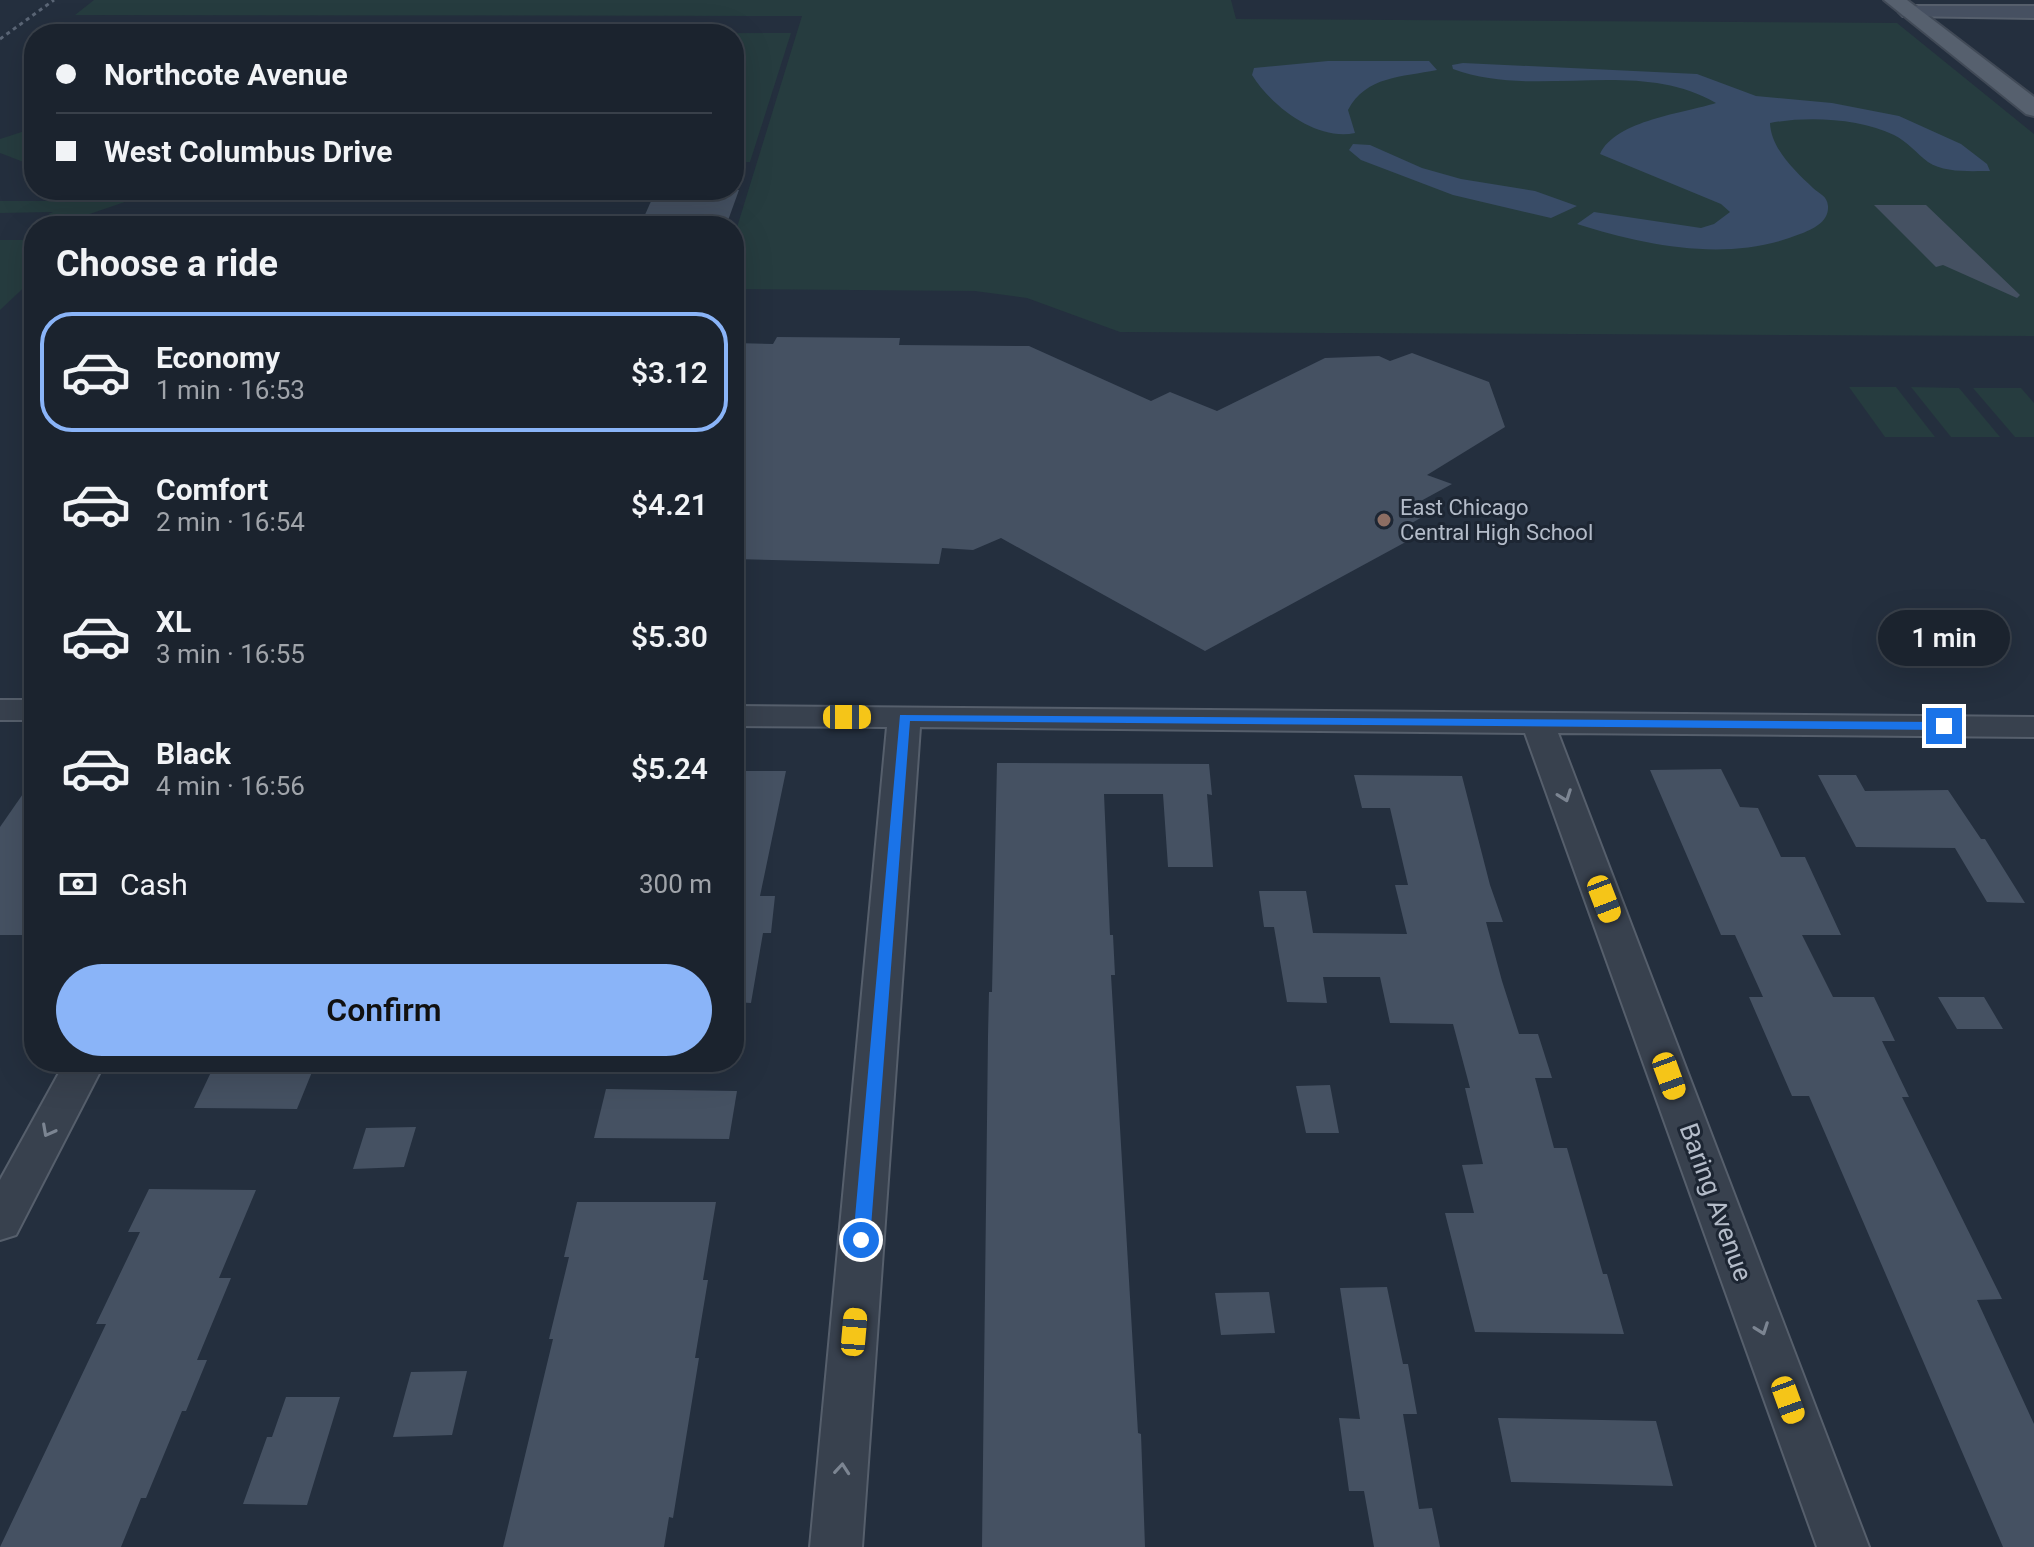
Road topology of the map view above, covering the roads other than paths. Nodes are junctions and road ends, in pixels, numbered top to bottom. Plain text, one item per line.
1 (1902, 6) edge
2 (2034, 12) edge
3 (2034, 109) edge
4 (0, 710) edge
5 (24, 710) edge
6 (744, 716) edge
7 (904, 717) junction
8 (1538, 723) junction
9 (2034, 727) edge
10 (80, 1072) edge
11 (0, 1222) edge
12 (836, 1547) edge
13 (1843, 1547) edge

1 - 2 street
1 - 3 main road
4 - 5 street
6 - 7 street
7 - 8 street
12 -> 7 street
8 - 9 street
8 -> 13 street, Baring Avenue
10 -> 11 street

